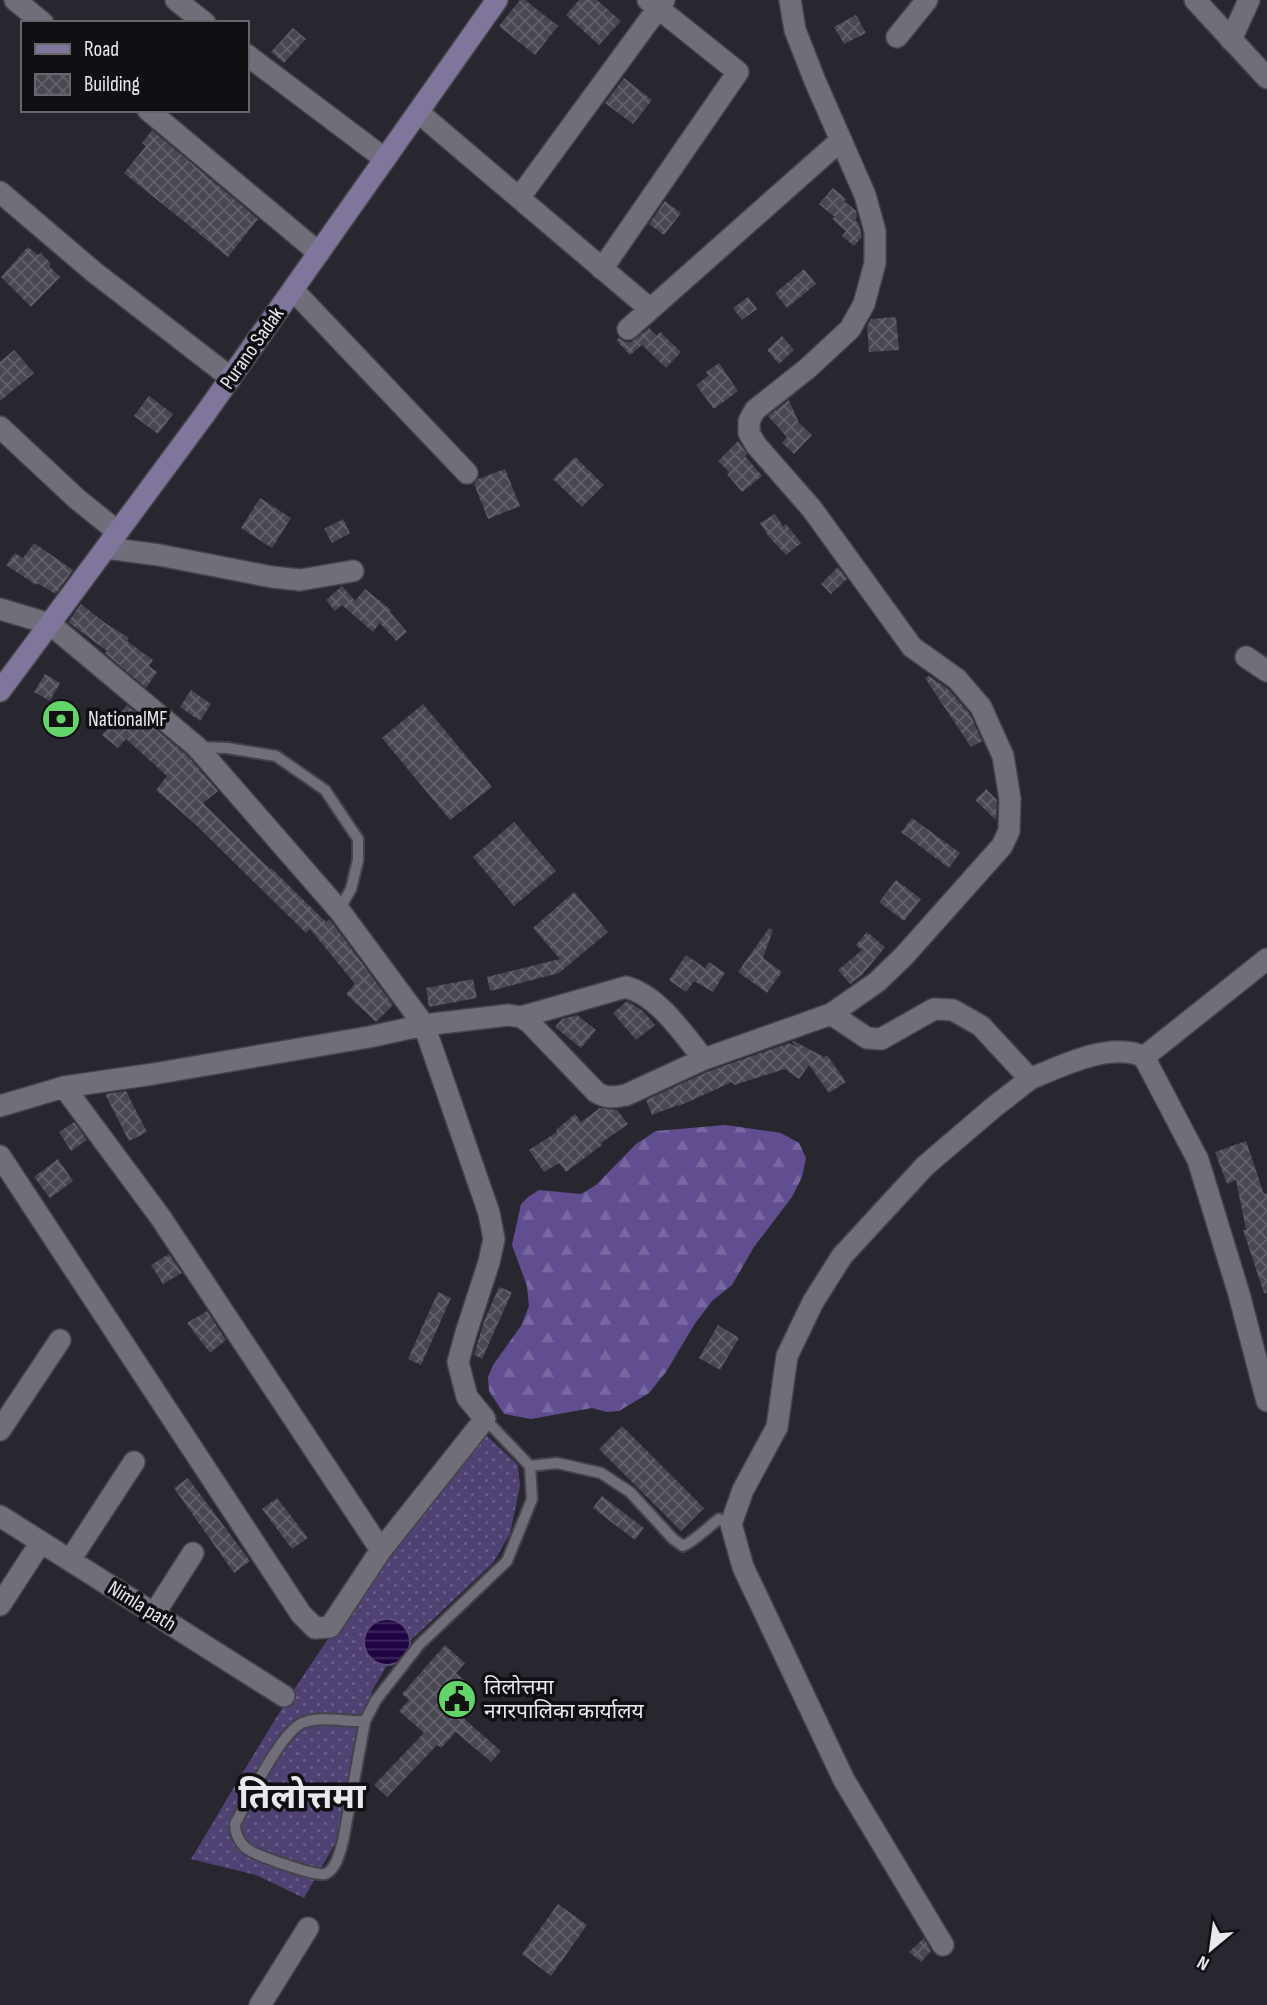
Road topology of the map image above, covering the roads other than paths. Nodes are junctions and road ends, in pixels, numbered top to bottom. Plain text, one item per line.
1 (15, 0) edge
2 (176, 0) edge
3 (497, 0) edge
4 (790, 0) edge
5 (927, 0) edge
6 (1195, 0) edge
7 (1249, 0) edge
8 (657, 3) edge
9 (41, 21) edge
10 (202, 21) edge
11 (897, 37) dead end
12 (1231, 40) junction
13 (248, 56) edge
14 (1267, 78) edge
15 (150, 112) edge
16 (418, 113) junction
17 (841, 140) junction
18 (385, 159) junction
19 (0, 192) edge
20 (519, 198) junction
21 (319, 253) junction
22 (602, 268) junction
23 (293, 290) junction
24 (650, 309) junction
25 (628, 329) dead end
26 (230, 378) junction
27 (0, 428) edge
28 (467, 473) dead end
29 (112, 540) junction
30 (353, 571) dead end
31 (0, 609) edge
32 (50, 624) junction
33 (1246, 657) dead end
34 (1267, 671) edge
35 (0, 691) edge
36 (197, 747) junction
37 (339, 910) junction
38 (1267, 959) edge
39 (831, 1014) junction
40 (521, 1017) junction
41 (424, 1026) junction
42 (1144, 1057) junction
43 (704, 1059) junction
44 (1030, 1079) junction
45 (65, 1087) junction
46 (0, 1107) edge
47 (0, 1156) edge
48 (60, 1340) dead end
49 (1267, 1401) edge
50 (485, 1419) junction
51 (0, 1430) edge
52 (134, 1462) dead end
53 (530, 1466) junction
54 (0, 1516) edge
55 (732, 1524) junction
56 (41, 1542) junction
57 (381, 1550) junction
58 (193, 1553) dead end
59 (70, 1560) junction
60 (0, 1605) edge
61 (154, 1614) junction
62 (284, 1696) dead end
63 (365, 1721) junction
64 (308, 1928) dead end
65 (943, 1945) dead end
66 (260, 2005) edge

1 - 9 street
2 - 10 street
3 - 16 main road, Purano Sadak
4 - 17 street
5 - 11 street
6 - 12 street
7 - 12 street
8 - 20 street
8 - 22 street
12 - 14 street
13 - 18 street
15 - 21 street
16 - 18 main road, Purano Sadak
16 - 20 street
17 - 24 street
17 - 39 street
18 - 21 main road, Purano Sadak
19 - 26 street
20 - 22 street
21 - 23 main road, Purano Sadak
22 - 24 street
23 - 26 main road, Purano Sadak
23 - 28 street
24 - 25 street
26 - 29 main road, Purano Sadak
27 - 29 street
29 - 30 street
29 - 32 main road, Purano Sadak
31 - 32 street
32 - 35 main road, Purano Sadak
32 - 36 street
33 - 34 street
36 - 37 street
36 - 37 lane
37 - 41 street
38 - 42 street
39 - 43 street
39 - 44 street
40 - 41 street
40 - 43 street
40 - 43 street
41 - 45 street
41 - 50 street
42 - 44 street
42 - 49 street
44 - 55 street
45 - 46 street
45 - 57 street
47 - 57 street
48 - 51 street
50 - 53 lane
50 - 57 street
52 - 59 street
53 - 55 lane
53 - 63 lane
54 - 56 street, Nimla path
55 - 65 street
56 - 59 street, Nimla path
56 - 60 street
58 - 61 street
59 - 61 street, Nimla path
61 - 62 street, Nimla path
63 - 63 lane
64 - 66 street

